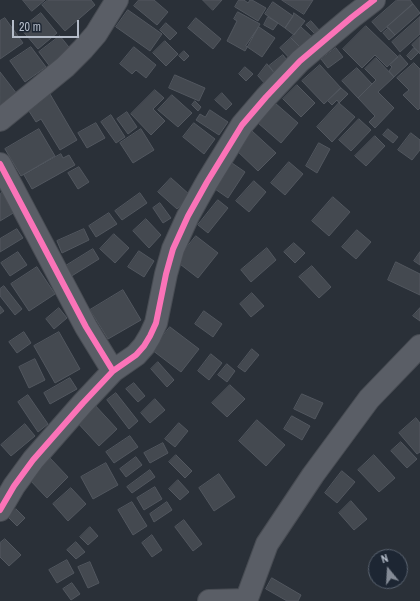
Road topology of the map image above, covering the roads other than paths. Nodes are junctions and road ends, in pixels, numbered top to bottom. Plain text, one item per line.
1 (117, 0) edge
2 (374, 0) edge
3 (0, 120) edge
4 (0, 164) edge
5 (420, 346) edge
6 (113, 371) junction
7 (0, 510) edge
8 (246, 600) edge
9 (209, 601) edge

1 - 3 street
2 - 6 street
4 - 6 street
5 - 8 street
6 - 7 street
8 - 9 street

